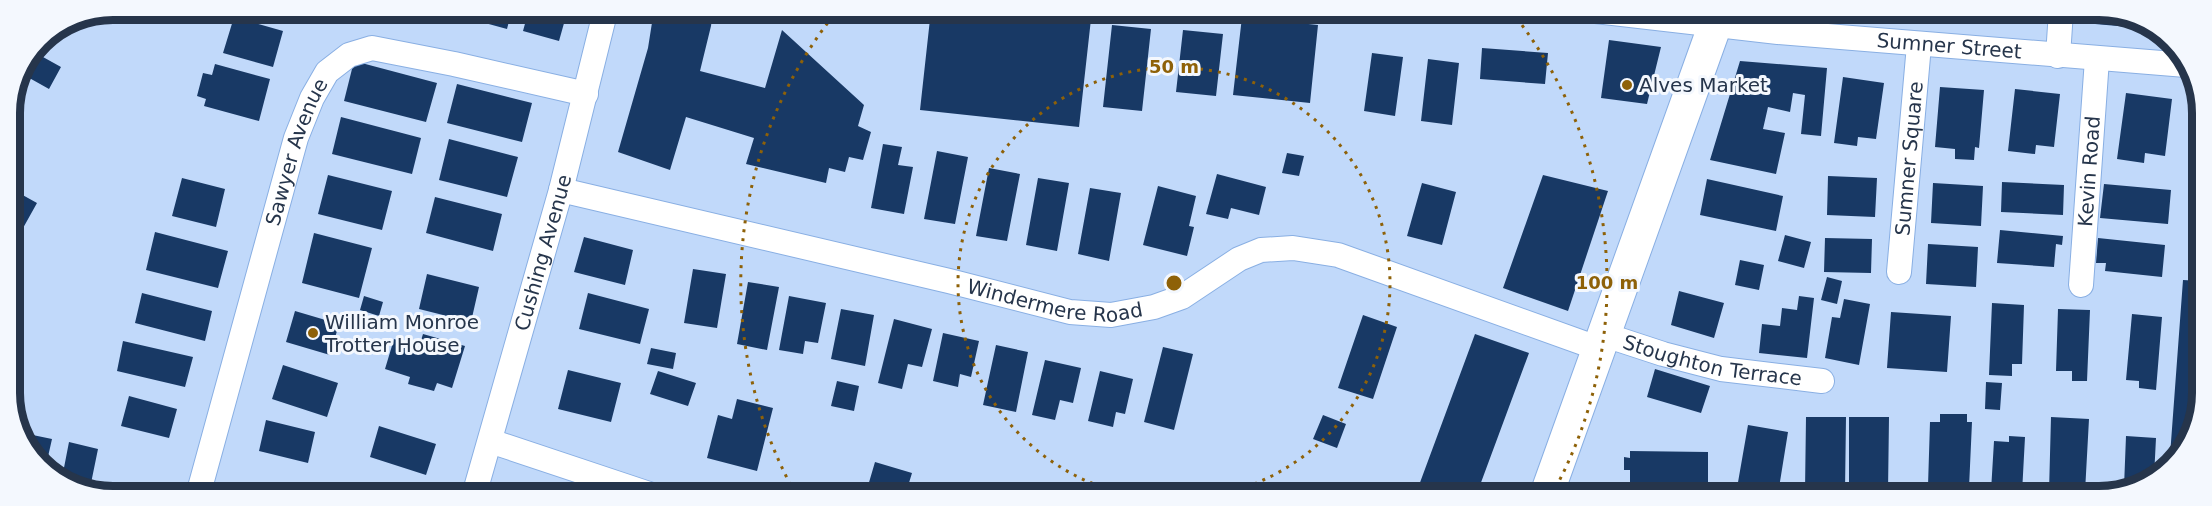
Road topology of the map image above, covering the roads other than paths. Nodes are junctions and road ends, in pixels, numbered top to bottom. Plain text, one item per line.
1 (604, 19) edge
2 (1717, 19) edge
3 (1724, 19) edge
4 (2060, 19) edge
5 (1919, 45) junction
6 (2058, 56) junction
7 (2097, 58) junction
8 (2178, 64) edge
9 (586, 94) junction
10 (561, 190) junction
11 (1899, 272) dead end
12 (2081, 285) dead end
13 (1602, 342) junction
14 (1822, 381) dead end
15 (490, 441) junction
16 (200, 486) edge
17 (477, 486) edge
18 (625, 486) edge
19 (1550, 486) edge

1 - 9 street, Cushing Avenue
2 - 13 main road
3 - 5 street, Sumner Street
4 - 6 street
5 - 6 street, Sumner Street
5 - 11 street, Sumner Square
6 - 7 street, Sumner Street
7 - 8 street, Sumner Street
7 - 12 street, Kevin Road
9 - 10 street, Cushing Avenue
9 - 16 street, Sawyer Avenue
10 - 13 street, Windermere Road
10 - 15 street, Cushing Avenue
13 - 14 street, Stoughton Terrace
13 - 19 main road
15 - 17 street, Cushing Avenue
15 - 18 street

